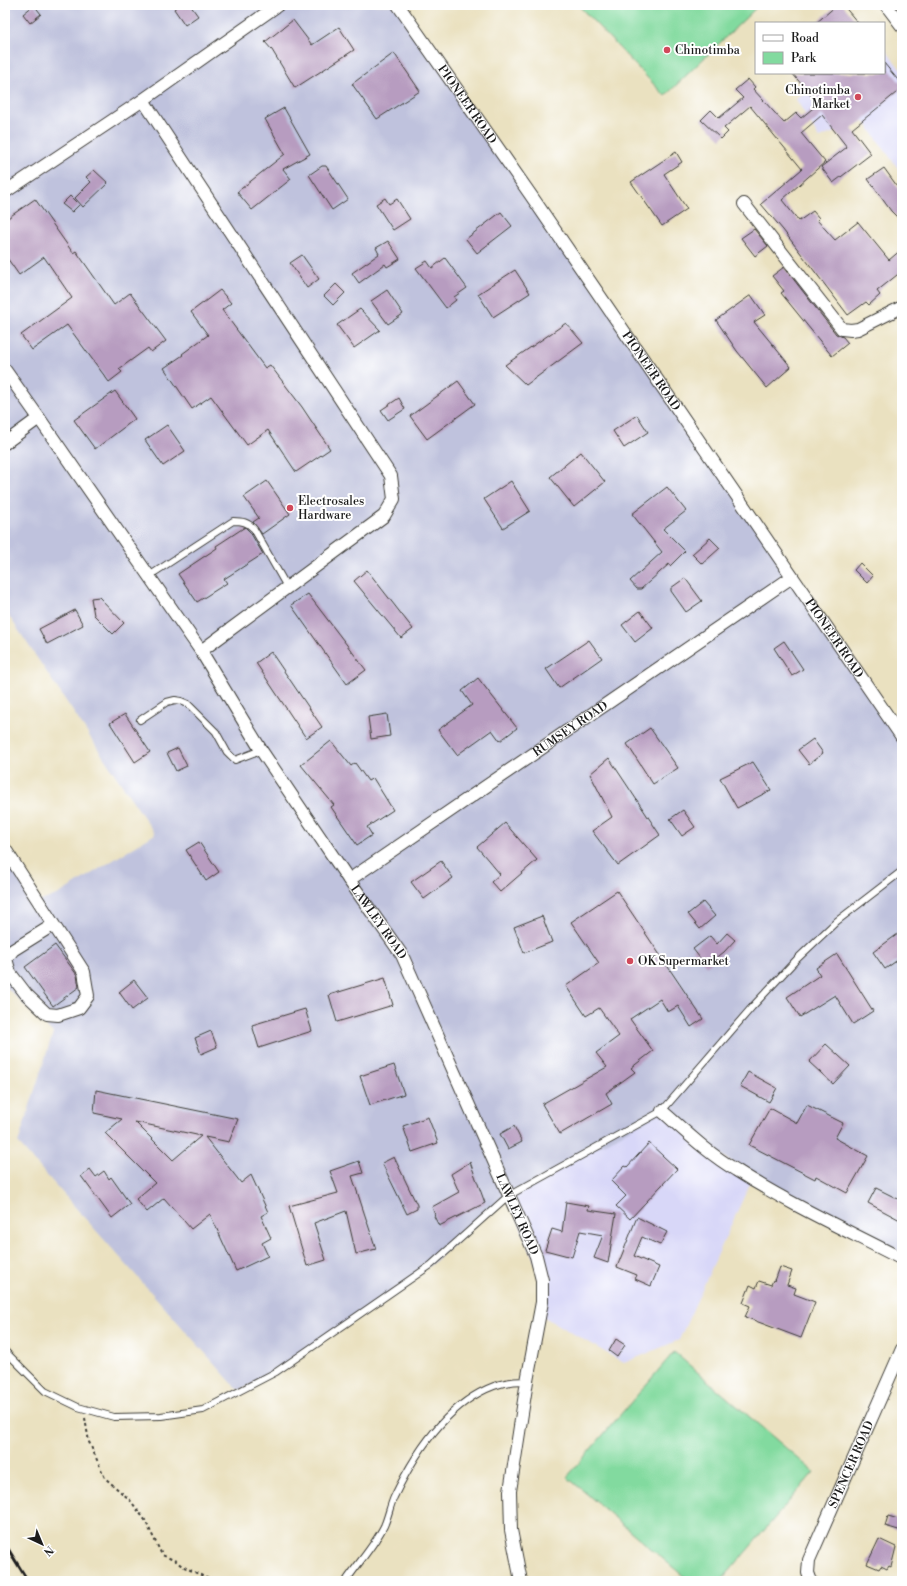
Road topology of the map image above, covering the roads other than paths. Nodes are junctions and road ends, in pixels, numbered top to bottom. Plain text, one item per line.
1 (278, 5) edge
2 (398, 5) edge
3 (886, 5) edge
4 (900, 22) edge
5 (143, 100) junction
6 (5, 192) edge
7 (744, 204) dead end
8 (902, 307) edge
9 (5, 370) edge
10 (39, 418) junction
11 (5, 443) edge
12 (149, 576) junction
13 (792, 577) junction
14 (287, 587) junction
15 (200, 651) junction
16 (140, 720) dead end
17 (902, 737) edge
18 (261, 750) junction
19 (5, 849) edge
20 (902, 872) edge
21 (349, 880) junction
22 (53, 925) junction
23 (662, 1112) junction
24 (508, 1196) junction
25 (902, 1259) edge
26 (902, 1349) edge
27 (5, 1351) edge
28 (527, 1381) junction
29 (346, 1581) edge
30 (521, 1581) edge
31 (811, 1581) edge

1 - 5 street
2 - 13 street, PIONEER ROAD
3 - 4 street
5 - 6 street
5 - 14 street
7 - 8 street
9 - 10 street, LAWLEY ROAD
10 - 11 street
10 - 12 street, LAWLEY ROAD
12 - 14 lane
12 - 15 street, LAWLEY ROAD
13 - 17 street, PIONEER ROAD
13 - 21 street, RUMSEY ROAD
14 - 15 street
15 - 18 street, LAWLEY ROAD
16 - 18 lane
18 - 21 street, LAWLEY ROAD
19 - 22 street
20 - 23 lane
21 - 24 street, LAWLEY ROAD
22 - 22 street
23 - 24 lane
23 - 25 street
24 - 27 lane
24 - 28 street, LAWLEY ROAD
26 - 31 street, SPENCER ROAD
28 - 29 lane
28 - 30 street, LAWLEY ROAD

